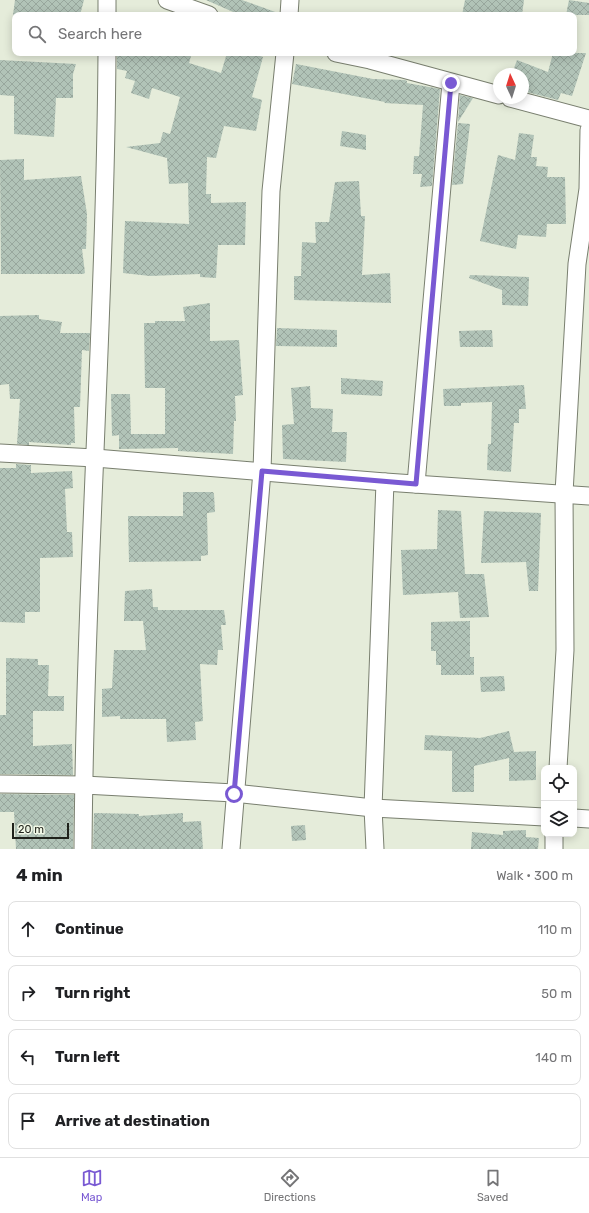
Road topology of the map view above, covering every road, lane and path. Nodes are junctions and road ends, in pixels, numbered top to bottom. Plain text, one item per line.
1 (107, 0) edge
2 (167, 0) edge
3 (290, 0) edge
4 (107, 12) edge
5 (201, 12) edge
6 (289, 12) edge
7 (107, 56) edge
8 (285, 56) edge
9 (351, 56) edge
10 (451, 83) junction
11 (493, 94) edge
12 (529, 103) edge
13 (589, 119) edge
14 (589, 130) edge
15 (0, 453) edge
16 (95, 458) junction
17 (262, 471) junction
18 (385, 482) junction
19 (416, 484) junction
20 (564, 493) junction
21 (589, 496) edge
22 (558, 765) edge
23 (0, 784) edge
24 (84, 785) junction
25 (234, 794) junction
26 (373, 808) junction
27 (541, 817) edge
28 (577, 818) edge
29 (589, 819) edge
30 (554, 837) edge
31 (83, 849) edge
32 (231, 849) edge
33 (375, 849) edge
34 (554, 849) edge

1 - 4 street
2 - 5 street
3 - 6 street
7 - 16 street
8 - 17 street
9 - 10 street
10 - 11 street
10 - 19 street
12 - 13 street
14 - 20 street
15 - 16 street
16 - 17 street
16 - 24 street
17 - 18 street
17 - 25 street
18 - 19 street
18 - 26 street
19 - 20 street
20 - 21 street
20 - 22 street
23 - 24 street
24 - 25 street
24 - 31 street
25 - 26 street
25 - 32 street
26 - 27 street
26 - 33 street
28 - 29 street
30 - 34 street

